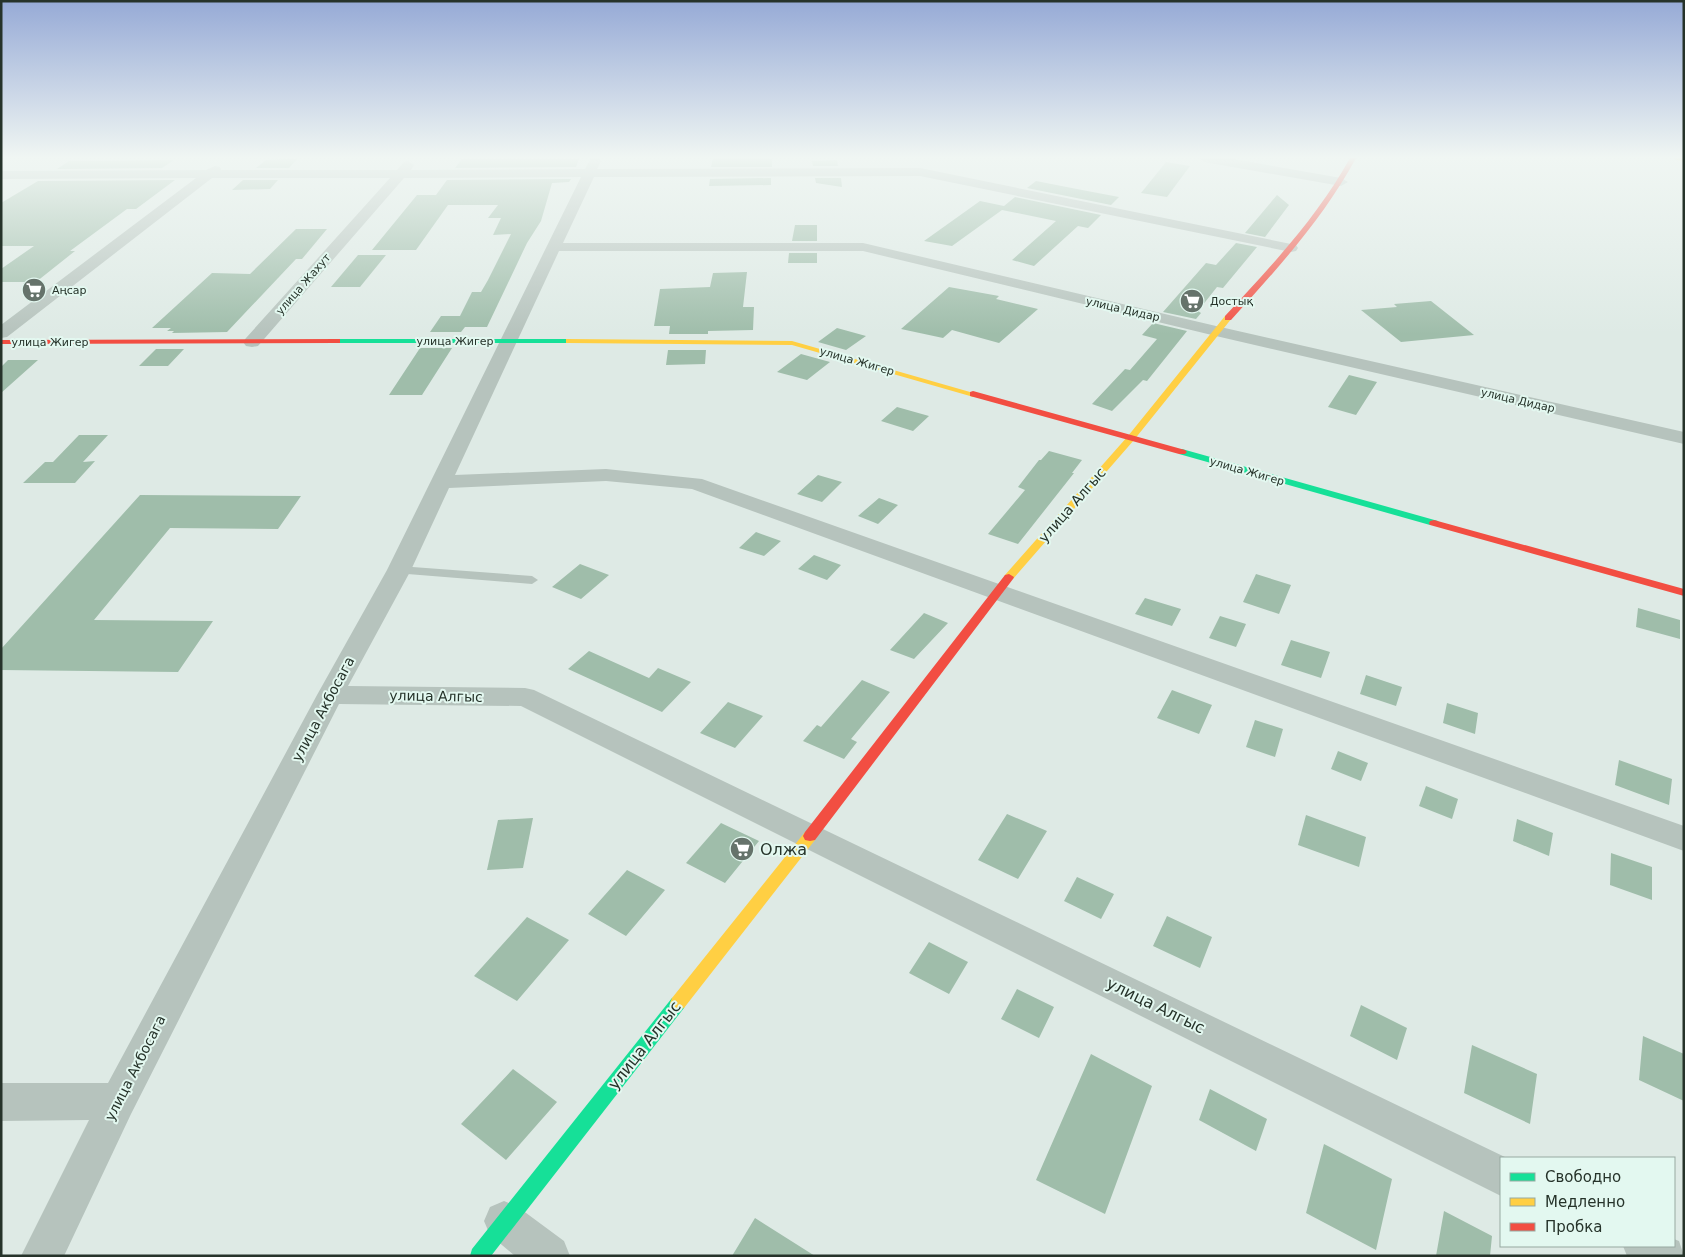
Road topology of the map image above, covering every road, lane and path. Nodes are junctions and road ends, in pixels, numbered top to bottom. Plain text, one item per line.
1 (154, 217) edge
2 (363, 217) edge
3 (569, 217) edge
4 (1138, 217) edge
5 (1315, 217) edge
6 (555, 247) junction
7 (1291, 248) junction
8 (1216, 331) junction
9 (1, 333) edge
10 (508, 340) junction
11 (1, 342) edge
12 (252, 342) junction
13 (1131, 438) junction
14 (1684, 438) edge
15 (442, 482) junction
16 (399, 570) junction
17 (532, 580) dead end
18 (996, 591) junction
19 (1684, 593) edge
20 (330, 695) junction
21 (810, 835) junction
22 (1684, 839) edge
23 (118, 1101) junction
24 (1, 1102) edge
25 (1500, 1176) edge
26 (504, 1222) junction
27 (1646, 1247) edge
28 (42, 1256) edge
29 (479, 1256) edge
30 (549, 1256) edge
31 (1664, 1256) edge

1 - 9 street
2 - 12 street, улица Жахут
3 - 6 street, улица Акбосага
4 - 7 street
5 - 7 street, улица Алгыс
6 - 8 street, улица Дидар
6 - 10 street, улица Акбосага
7 - 8 street, улица Алгыс
8 - 13 street, улица Алгыс
8 - 14 street, улица Дидар
10 - 12 street, улица Жигер
10 - 13 street, улица Жигер
10 - 15 street, улица Акбосага
11 - 12 street, улица Жигер
13 - 18 street, улица Алгыс
13 - 19 street, улица Жигер
15 - 16 street, улица Акбосага
15 - 18 street
16 - 17 lane
16 - 20 street, улица Акбосага
18 - 21 street, улица Алгыс
18 - 22 street
20 - 21 street, улица Алгыс
20 - 23 street, улица Акбосага
21 - 25 street, улица Алгыс
21 - 26 street, улица Алгыс
23 - 24 street
23 - 28 street, улица Акбосага
26 - 29 street, улица Алгыс
26 - 30 street
27 - 31 street

